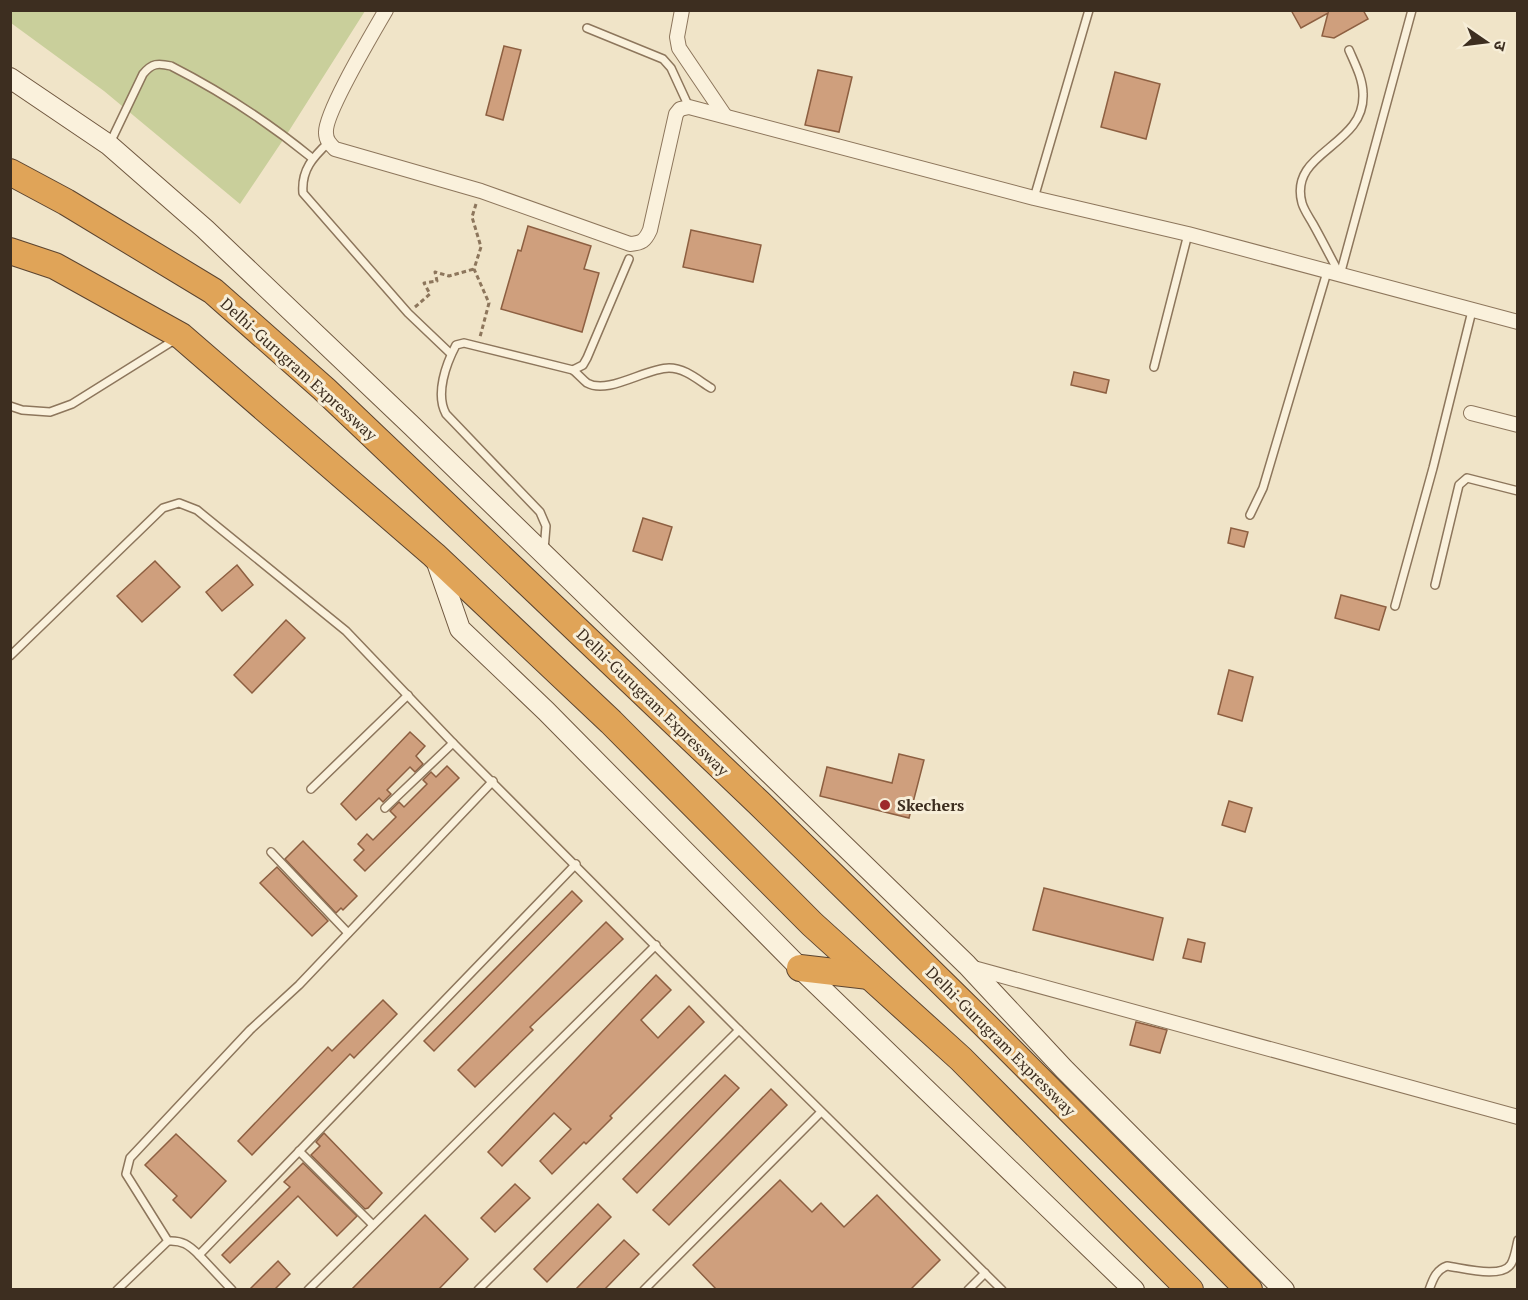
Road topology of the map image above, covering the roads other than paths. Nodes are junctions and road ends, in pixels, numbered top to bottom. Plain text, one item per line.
1 (386, 10) edge
2 (682, 10) edge
3 (1089, 10) edge
4 (1413, 10) edge
5 (587, 28) dead end
6 (1350, 50) dead end
7 (10, 78) edge
8 (689, 107) junction
9 (725, 116) junction
10 (329, 142) junction
11 (109, 145) junction
12 (10, 157) edge
13 (312, 158) junction
14 (20, 176) edge
15 (1034, 198) junction
16 (1188, 234) junction
17 (10, 251) edge
18 (629, 259) dead end
19 (1334, 273) junction
20 (1472, 311) junction
21 (1518, 322) edge
22 (181, 336) junction
23 (451, 354) junction
24 (1154, 367) dead end
25 (573, 370) junction
26 (711, 388) dead end
27 (10, 406) edge
28 (1471, 413) dead end
29 (1518, 425) edge
30 (1518, 491) edge
31 (1250, 515) dead end
32 (544, 553) junction
33 (434, 555) junction
34 (1435, 585) dead end
35 (1395, 606) dead end
36 (10, 656) edge
37 (408, 695) junction
38 (453, 742) junction
39 (494, 781) junction
40 (311, 789) dead end
41 (385, 808) dead end
42 (271, 852) dead end
43 (576, 864) junction
44 (348, 933) junction
45 (656, 945) junction
46 (967, 966) junction
47 (800, 968) junction
48 (869, 975) junction
49 (739, 1030) junction
50 (821, 1112) junction
51 (1518, 1117) edge
52 (299, 1151) junction
53 (373, 1225) junction
54 (1518, 1240) edge
55 (168, 1241) junction
56 (199, 1255) junction
57 (985, 1273) junction
58 (117, 1290) edge
59 (232, 1290) edge
60 (308, 1290) edge
61 (478, 1290) edge
62 (644, 1290) edge
63 (968, 1290) edge
64 (1002, 1290) edge
65 (1134, 1290) edge
66 (1190, 1290) edge
67 (1250, 1290) edge
68 (1284, 1290) edge
69 (1429, 1290) edge

1 - 10 street
2 - 9 street
3 - 15 lane
4 - 19 lane
5 - 8 lane
6 - 19 lane
7 - 11 main road
8 - 9 street
8 - 10 street
9 - 15 street
10 - 13 lane
11 - 13 lane
11 - 32 main road
12 - 14 main road
13 - 23 lane
14 - 67 highway, Delhi-Gurugram Expressway
15 - 16 street
16 - 19 street
16 - 24 lane
17 - 22 highway
18 - 25 lane
19 - 20 street
19 - 31 lane
20 - 21 street
20 - 35 lane
22 - 27 lane
22 - 33 highway
23 - 25 lane
23 - 32 lane
25 - 26 lane
28 - 29 street
30 - 34 lane
32 - 46 main road
33 - 47 main road
33 - 48 highway
36 - 37 lane
37 - 38 lane
37 - 40 lane
38 - 39 lane
38 - 41 lane
39 - 43 lane
39 - 44 lane
42 - 44 lane
43 - 45 lane
43 - 52 lane
44 - 55 lane
45 - 49 lane
45 - 53 lane
46 - 51 street
46 - 68 main road
47 - 48 highway
47 - 65 main road
48 - 66 highway
49 - 50 lane
49 - 61 lane
50 - 57 lane
50 - 62 lane
52 - 53 lane
52 - 56 lane
53 - 60 lane
54 - 69 lane
55 - 56 lane
55 - 58 lane
56 - 59 lane
57 - 63 lane
57 - 64 lane

